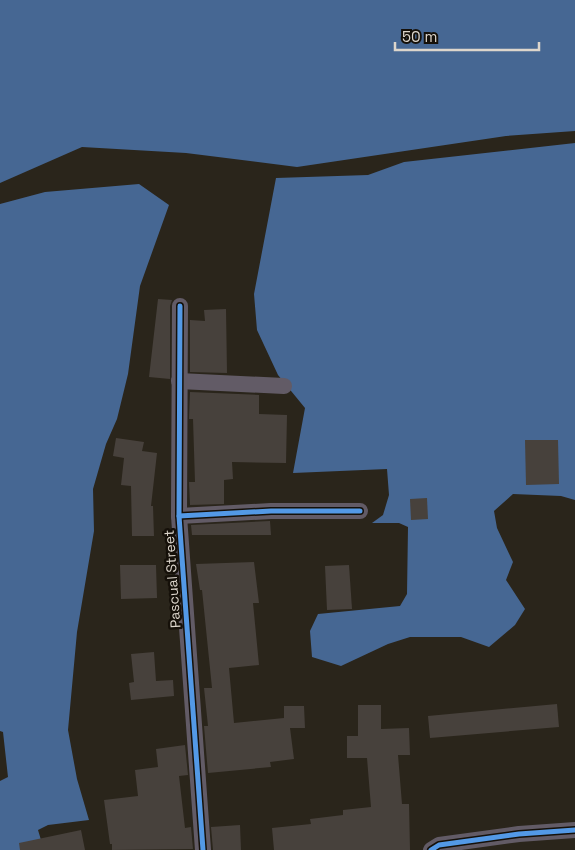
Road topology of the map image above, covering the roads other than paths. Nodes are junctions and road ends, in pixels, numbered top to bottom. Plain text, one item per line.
1 (180, 306) dead end
2 (179, 381) junction
3 (284, 386) dead end
4 (360, 511) dead end
5 (178, 516) junction
6 (575, 830) edge
7 (519, 842) edge
8 (203, 850) edge
9 (431, 850) edge

1 - 2 street, Pascual Street
2 - 3 street
2 - 5 street, Pascual Street
4 - 5 street
5 - 8 street, Pascual Street
6 - 7 street
7 - 9 street

